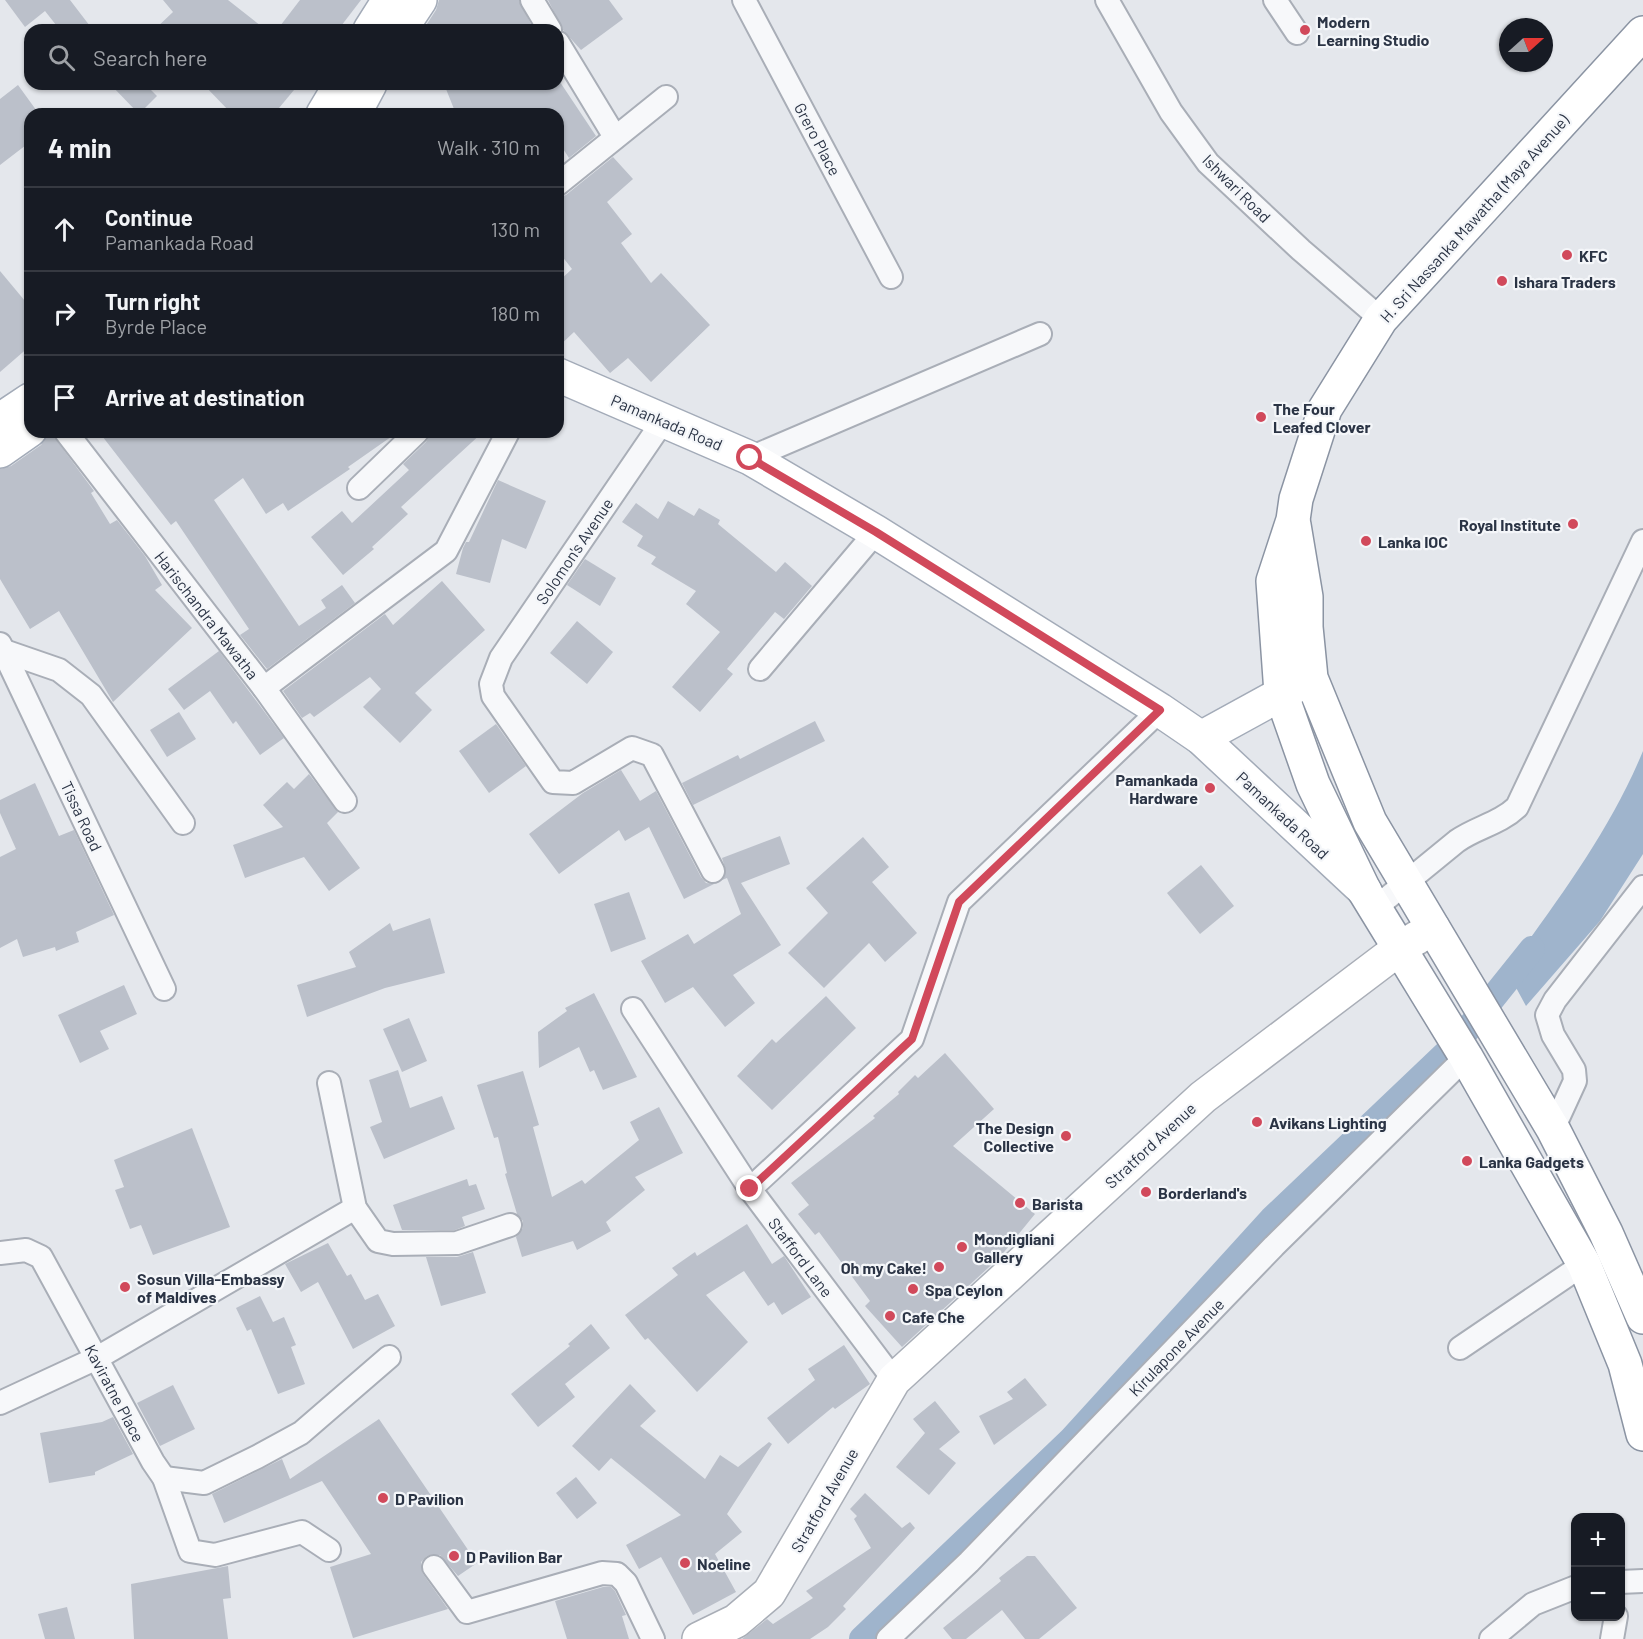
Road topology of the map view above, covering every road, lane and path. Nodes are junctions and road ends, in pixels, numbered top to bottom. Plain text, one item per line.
1 (389, 0) edge
2 (420, 0) edge
3 (532, 0) edge
4 (744, 0) edge
5 (1107, 0) edge
6 (1275, 0) edge
7 (374, 24) edge
8 (404, 24) edge
9 (546, 24) edge
10 (1297, 33) dead end
11 (1643, 33) edge
12 (564, 53) edge
13 (337, 90) edge
14 (367, 90) edge
15 (666, 97) dead end
16 (327, 108) edge
17 (357, 108) edge
18 (615, 137) junction
19 (564, 179) edge
20 (891, 277) dead end
21 (1381, 319) junction
22 (1040, 334) dead end
23 (564, 378) edge
24 (24, 404) edge
25 (0, 420) edge
26 (663, 421) junction
27 (24, 434) edge
28 (71, 438) edge
29 (411, 438) edge
30 (505, 438) edge
31 (0, 451) edge
32 (750, 458) junction
33 (359, 488) dead end
34 (1293, 520) junction
35 (876, 532) junction
36 (1643, 542) edge
37 (2, 648) edge
38 (760, 669) dead end
39 (1311, 678) junction
40 (264, 687) junction
41 (1281, 693) junction
42 (1160, 710) junction
43 (1202, 738) junction
44 (345, 801) dead end
45 (183, 823) dead end
46 (713, 871) dead end
47 (1407, 884) junction
48 (1643, 887) edge
49 (1370, 900) junction
50 (1433, 928) junction
51 (1400, 948) junction
52 (164, 989) dead end
53 (633, 1009) dead end
54 (1466, 1057) junction
55 (329, 1083) dead end
56 (1552, 1129) junction
57 (750, 1189) junction
58 (355, 1208) junction
59 (510, 1225) dead end
60 (0, 1253) edge
61 (1584, 1264) junction
62 (1643, 1317) edge
63 (1460, 1348) dead end
64 (390, 1357) dead end
65 (97, 1358) junction
66 (894, 1380) junction
67 (0, 1403) edge
68 (1643, 1434) edge
69 (165, 1478) junction
70 (329, 1550) dead end
71 (434, 1567) dead end
72 (1571, 1589) edge
73 (1615, 1621) edge
74 (652, 1639) edge
75 (699, 1639) edge
76 (888, 1639) edge
77 (1491, 1639) edge
78 (1612, 1639) edge

1 - 7 main road
2 - 8 main road
3 - 9 street
4 - 20 street, Grero Place
5 - 21 street, Ishwari Road
6 - 10 street
11 - 21 main road, H. Sri Nassanka Mawatha (Maya Avenue)
12 - 18 street
13 - 16 main road
14 - 17 main road
15 - 18 street
18 - 19 street
21 - 34 main road, H. Sri Nassanka Mawatha (Maya Avenue)
22 - 32 street
23 - 26 main road, Pamankada Road
24 - 25 main road
26 - 32 main road, Pamankada Road
26 - 46 street, Solomon's Avenue
27 - 31 main road
28 - 40 street, Harischandra Mawatha
29 - 33 street
30 - 40 street
32 - 35 main road, Pamankada Road
34 - 39 main road, H. Sri Nassanka Mawatha (Maya Avenue)
34 - 41 main road, H. Sri Nassanka Mawatha (Maya Avenue)
35 - 38 street
35 - 42 main road, Pamankada Road
36 - 47 street
37 - 45 street
37 - 52 street, Tissa Road
39 - 41 main road
39 - 47 main road, H. Sri Nassanka Mawatha (Maya Avenue)
40 - 44 street, Harischandra Mawatha
41 - 43 main road
41 - 49 main road, H. Sri Nassanka Mawatha (Maya Avenue)
42 - 43 main road, Pamankada Road
42 - 57 street
43 - 49 main road, Pamankada Road
47 - 49 street
47 - 50 main road, H. Sri Nassanka Mawatha (Maya Avenue)
48 - 56 street
49 - 51 main road, H. Sri Nassanka Mawatha (Maya Avenue)
50 - 51 main road, Stratford Avenue
50 - 56 main road, H. Sri Nassanka Mawatha (Maya Avenue)
51 - 54 main road, H. Sri Nassanka Mawatha (Maya Avenue)
51 - 66 main road, Stratford Avenue
53 - 57 street, Stafford Lane
54 - 61 main road, H. Sri Nassanka Mawatha (Maya Avenue)
54 - 76 street, Kirulapone Avenue
55 - 58 street
56 - 62 main road, H. Sri Nassanka Mawatha (Maya Avenue)
57 - 66 street, Stafford Lane
58 - 59 street
58 - 65 street
60 - 65 street, Kaviratne Place
61 - 63 street
61 - 68 main road, H. Sri Nassanka Mawatha (Maya Avenue)
64 - 69 street
65 - 67 street
65 - 69 street, Kaviratne Place
66 - 75 main road, Stratford Avenue
69 - 70 street, Kaviratne Place
71 - 74 street
72 - 77 street
73 - 78 street

